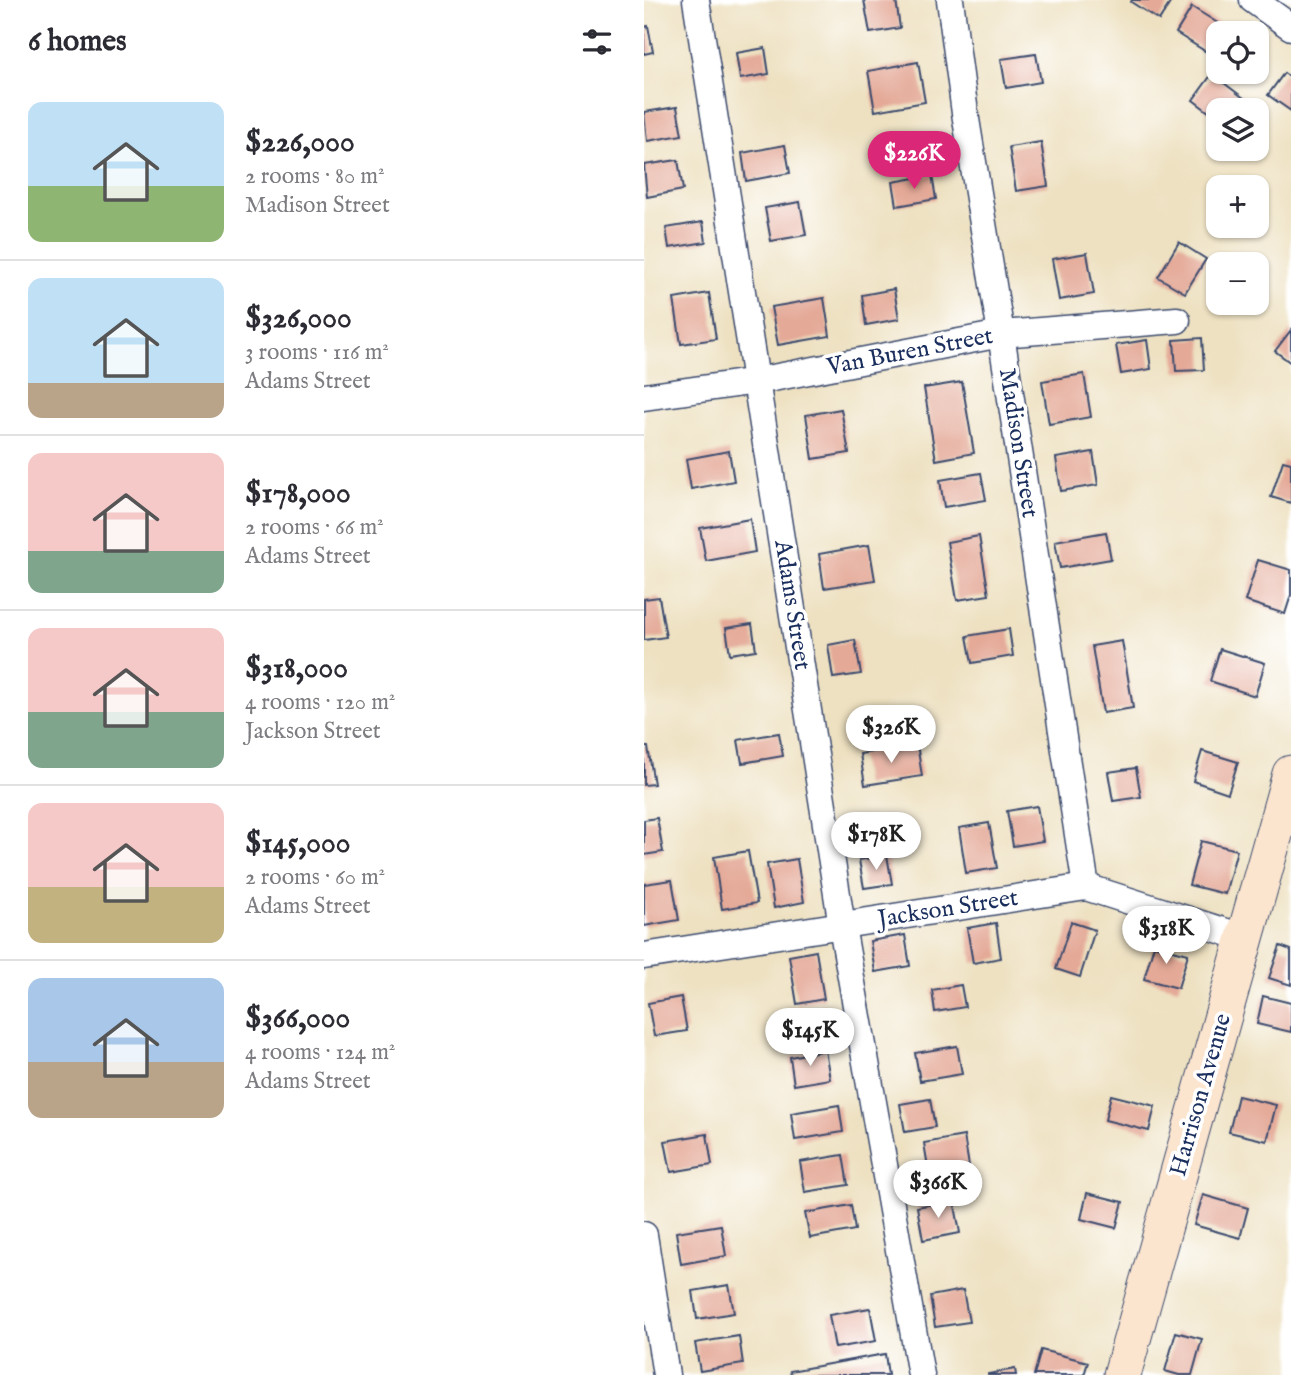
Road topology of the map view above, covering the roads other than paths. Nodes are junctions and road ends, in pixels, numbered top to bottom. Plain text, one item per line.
1 (696, 0) edge
2 (950, 0) edge
3 (1253, 0) edge
4 (1291, 27) edge
5 (1177, 320) dead end
6 (1001, 334) junction
7 (757, 381) junction
8 (644, 397) edge
9 (1291, 774) edge
10 (1086, 887) junction
11 (842, 926) junction
12 (1245, 938) junction
13 (644, 956) edge
14 (644, 1235) edge
15 (666, 1375) edge
16 (921, 1375) edge
17 (1122, 1375) edge

1 - 7 street, Adams Street
2 - 6 street, Madison Street
3 - 4 street
5 - 6 street, Van Buren Street
6 - 7 street, Van Buren Street
6 - 10 street, Madison Street
7 - 8 street, Van Buren Street
7 - 11 street, Adams Street
9 - 12 street, Harrison Avenue
10 - 11 street, Jackson Street
10 - 12 street, Jackson Street
11 - 13 street, Jackson Street
11 - 16 street, Adams Street
12 - 17 street, Harrison Avenue
14 - 15 street

